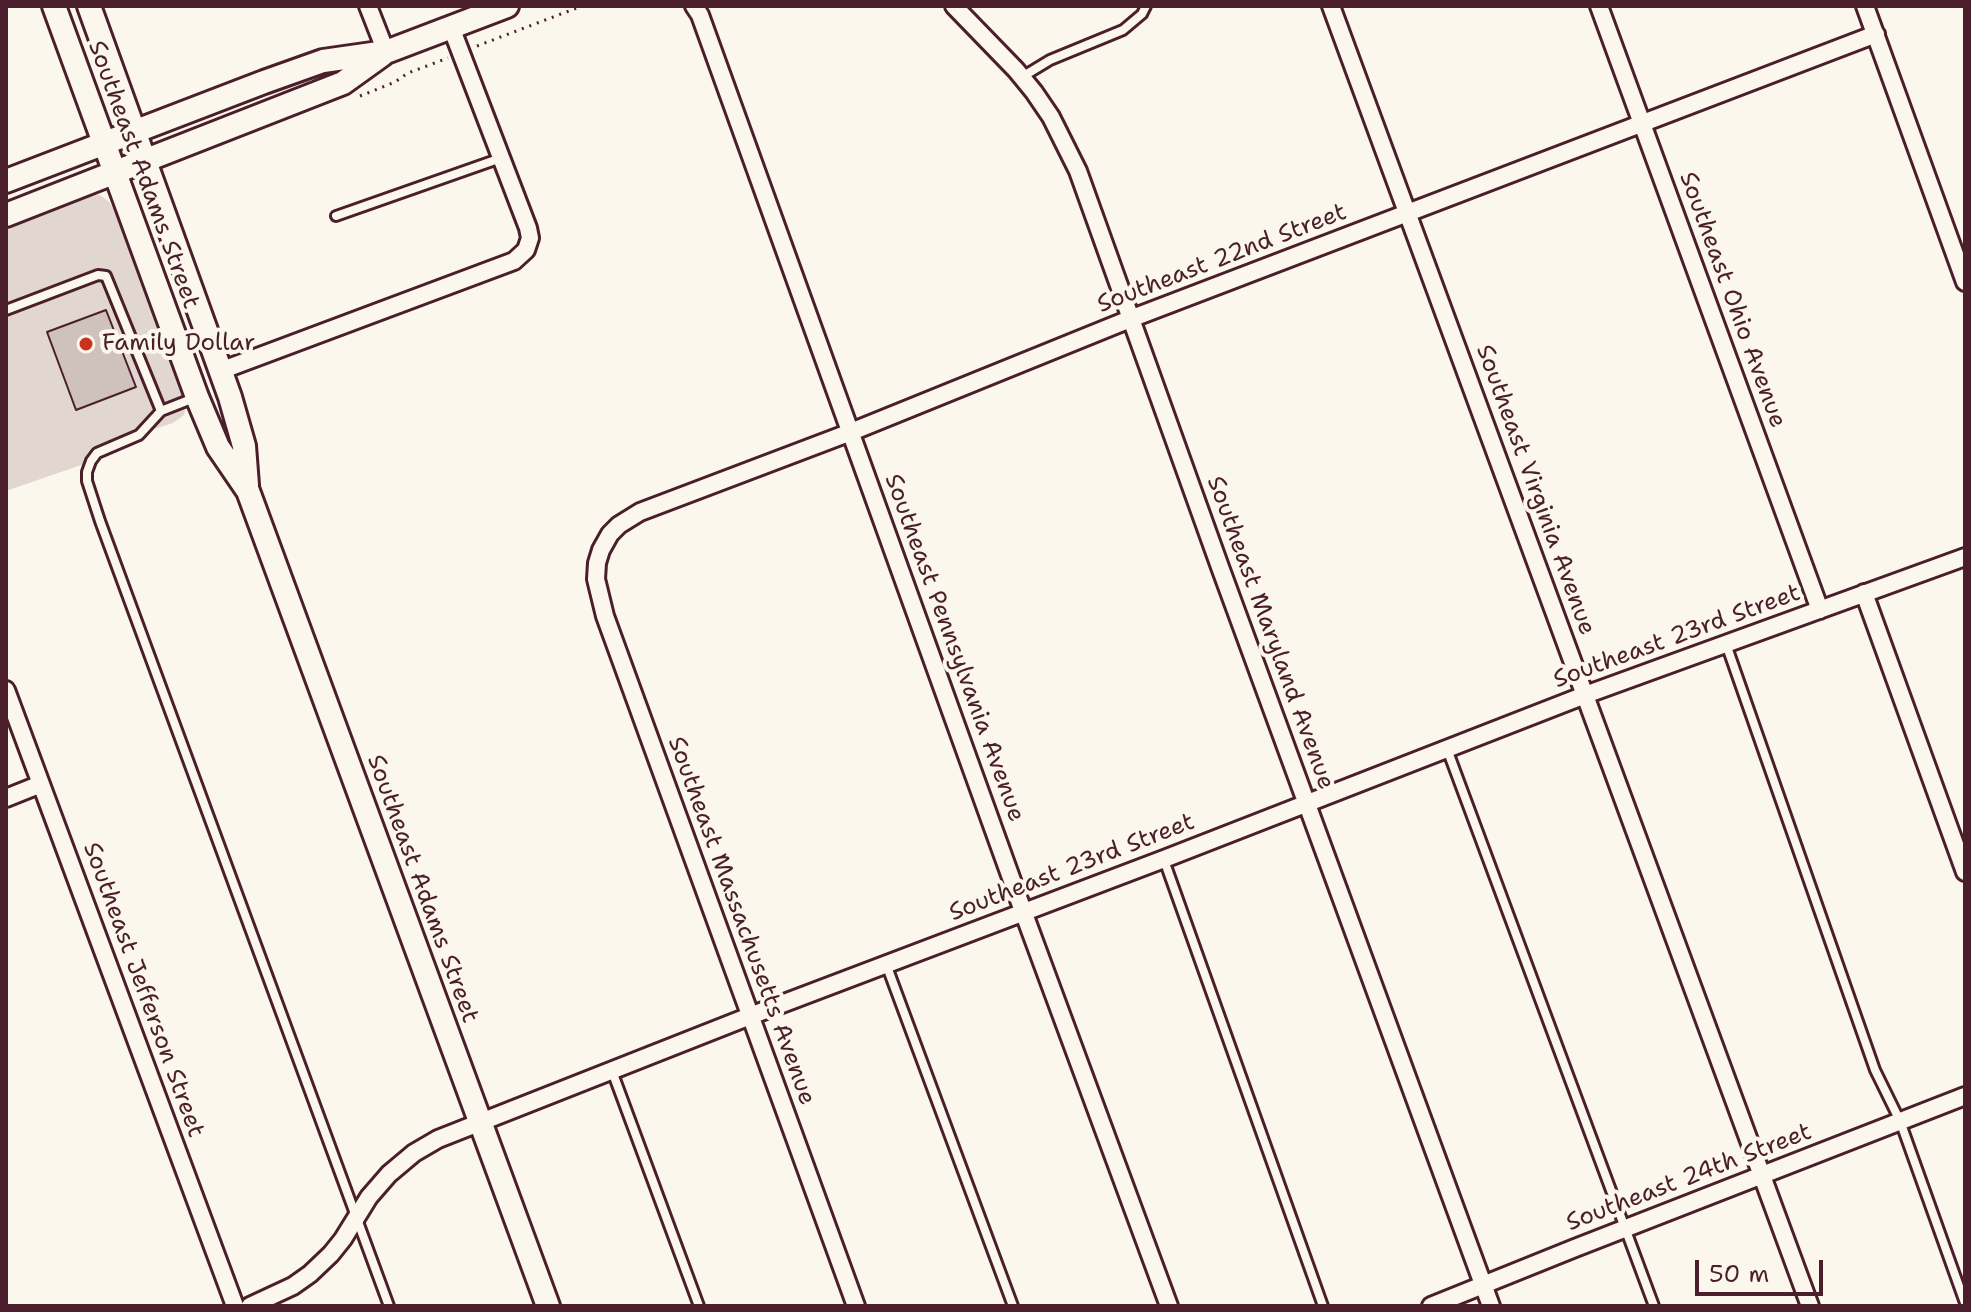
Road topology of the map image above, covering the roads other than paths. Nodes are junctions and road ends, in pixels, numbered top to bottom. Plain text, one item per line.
1 (54, 6) edge
2 (89, 6) edge
3 (368, 6) edge
4 (507, 6) edge
5 (694, 6) edge
6 (954, 6) edge
7 (1146, 6) edge
8 (1331, 6) edge
9 (1599, 6) edge
10 (1865, 6) edge
11 (451, 27) junction
12 (1876, 34) junction
13 (386, 52) junction
14 (1022, 77) junction
15 (1642, 124) junction
16 (134, 131) junction
17 (104, 143) junction
18 (501, 158) junction
19 (145, 162) junction
20 (115, 173) junction
21 (6, 181) edge
22 (1407, 214) junction
23 (6, 215) edge
24 (336, 216) dead end
25 (1965, 282) edge
26 (6, 310) edge
27 (1130, 319) junction
28 (220, 371) junction
29 (197, 397) junction
30 (161, 411) junction
31 (851, 432) junction
32 (248, 491) junction
33 (601, 550) joint
34 (1965, 557) edge
35 (1864, 593) junction
36 (1820, 610) junction
37 (1726, 644) junction
38 (6, 690) edge
39 (1585, 695) junction
40 (1447, 749) junction
41 (41, 784) junction
42 (6, 798) edge
43 (1307, 803) junction
44 (1164, 859) junction
45 (1965, 872) edge
46 (1023, 911) junction
47 (886, 964) junction
48 (750, 1016) junction
49 (612, 1071) junction
50 (1965, 1096) edge
51 (479, 1121) junction
52 (1900, 1121) junction
53 (1762, 1175) junction
54 (356, 1217) junction
55 (1626, 1228) junction
56 (1483, 1285) junction
57 (1965, 1303) edge
58 (235, 1306) edge
59 (250, 1306) edge
60 (389, 1306) edge
61 (548, 1306) edge
62 (699, 1306) edge
63 (856, 1306) edge
64 (1013, 1306) edge
65 (1169, 1306) edge
66 (1323, 1306) edge
67 (1431, 1306) edge
68 (1491, 1306) edge
69 (1654, 1306) edge
70 (1810, 1306) edge

1 - 17 main road, Southeast Adams Street
2 - 16 main road, Southeast Adams Street
3 - 13 street
4 - 11 main road
5 - 31 street, Southeast Pennsylvania Avenue
6 - 14 street, Southeast Maryland Avenue
7 - 14 lane
8 - 22 street, Southeast Virginia Avenue
9 - 15 street, Southeast Ohio Avenue
10 - 12 street
11 - 13 main road
11 - 18 street
12 - 15 street, Southeast 22nd Street
12 - 25 street
13 - 16 main road
13 - 19 main road
14 - 27 street, Southeast Maryland Avenue
15 - 22 street, Southeast 22nd Street
15 - 36 street, Southeast Ohio Avenue
16 - 17 main road
16 - 19 main road, Southeast Adams Street
17 - 20 main road, Southeast Adams Street
17 - 21 main road
18 - 24 lane
18 - 28 street
19 - 20 main road
19 - 28 main road, Southeast Adams Street
20 - 23 main road
20 - 29 main road, Southeast Adams Street
22 - 27 street, Southeast 22nd Street
22 - 39 street, Southeast Virginia Avenue
26 - 30 lane
27 - 31 street, Southeast 22nd Street
27 - 43 street, Southeast Maryland Avenue
28 - 32 main road, Southeast Adams Street
29 - 30 lane
29 - 32 main road, Southeast Adams Street
30 - 54 lane
31 - 33 street, Southeast 22nd Street
31 - 46 street, Southeast Pennsylvania Avenue
32 - 51 main road, Southeast Adams Street
33 - 48 street, Southeast Massachusetts Avenue
34 - 35 street, Southeast 23rd Street
35 - 36 street, Southeast 23rd Street
35 - 45 street
36 - 37 street, Southeast 23rd Street
37 - 39 street, Southeast 23rd Street
37 - 52 lane
38 - 41 street, Southeast Jefferson Street
39 - 40 street, Southeast 23rd Street
39 - 53 street, Southeast Virginia Avenue
40 - 43 street, Southeast 23rd Street
40 - 55 lane
41 - 42 street
41 - 58 street, Southeast Jefferson Street
43 - 44 street, Southeast 23rd Street
43 - 56 street, Southeast Maryland Avenue
44 - 46 street, Southeast 23rd Street
44 - 66 lane
46 - 47 street, Southeast 23rd Street
46 - 65 street, Southeast Pennsylvania Avenue
47 - 48 street, Southeast 23rd Street
47 - 64 lane
48 - 49 street, Southeast 23rd Street
48 - 63 street, Southeast Massachusetts Avenue
49 - 51 street, Southeast 23rd Street
49 - 62 lane
50 - 52 street, Southeast 24th Street
51 - 54 street, Southeast 23rd Street
51 - 61 main road, Southeast Adams Street
52 - 53 street, Southeast 24th Street
52 - 57 lane
53 - 55 street, Southeast 24th Street
53 - 70 street, Southeast Virginia Avenue
54 - 59 street, Southeast 23rd Street
54 - 60 lane
55 - 56 street, Southeast 24th Street
55 - 69 lane
56 - 67 street, Southeast 24th Street
56 - 68 street, Southeast Maryland Avenue

